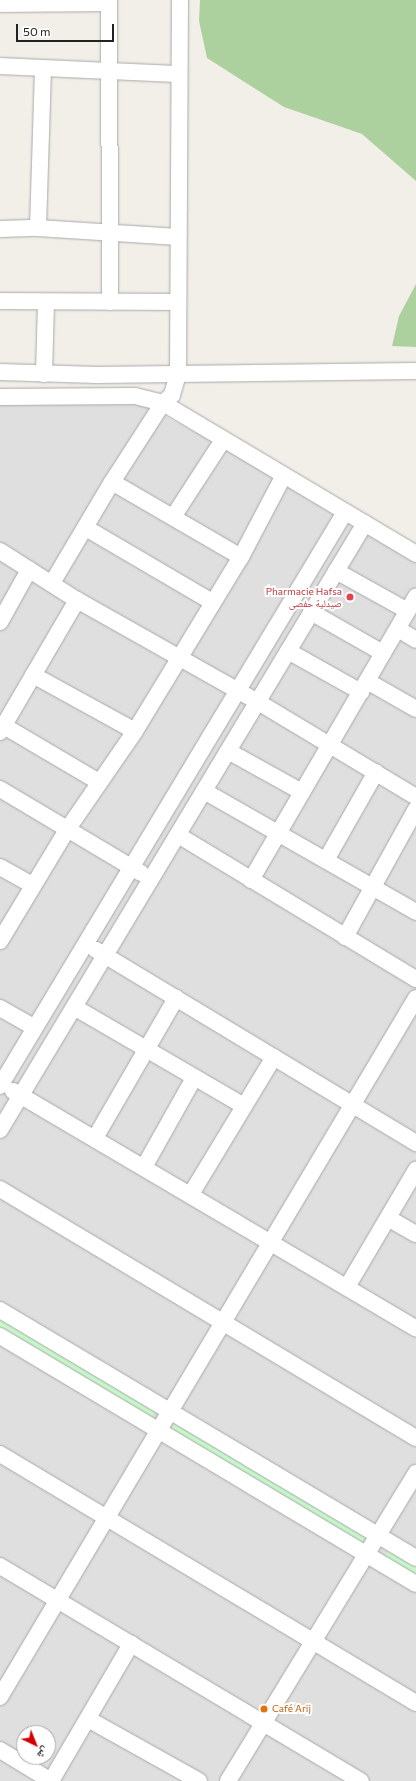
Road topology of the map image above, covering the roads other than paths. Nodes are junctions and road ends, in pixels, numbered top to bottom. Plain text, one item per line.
1 (180, 0) edge
2 (109, 2) edge
3 (0, 4) edge
4 (0, 66) edge
5 (43, 68) junction
6 (110, 70) junction
7 (179, 74) junction
8 (38, 228) junction
9 (0, 229) edge
10 (110, 232) junction
11 (178, 237) junction
12 (0, 301) edge
13 (46, 302) junction
14 (110, 302) junction
15 (177, 302) junction
16 (416, 370) edge
17 (0, 372) edge
18 (44, 374) junction
19 (178, 374) junction
20 (0, 398) edge
21 (162, 403) junction
22 (224, 440) junction
23 (284, 477) junction
24 (112, 482) junction
25 (345, 512) junction
26 (172, 517) junction
27 (365, 523) junction
28 (86, 528) junction
29 (0, 552) edge
30 (416, 554) edge
31 (241, 556) junction
32 (29, 570) junction
33 (336, 571) junction
34 (52, 583) junction
35 (416, 597) edge
36 (77, 600) junction
37 (212, 602) junction
38 (408, 611) junction
39 (311, 612) junction
40 (0, 622) edge
41 (398, 629) junction
42 (416, 640) edge
43 (288, 651) junction
44 (383, 653) junction
45 (178, 656) junction
46 (33, 675) junction
47 (364, 686) junction
48 (239, 692) junction
49 (258, 702) junction
50 (416, 709) edge
51 (2, 729) edge
52 (135, 731) junction
53 (330, 745) junction
54 (228, 751) junction
55 (376, 772) junction
56 (99, 782) junction
57 (0, 790) edge
58 (204, 791) junction
59 (302, 792) junction
60 (416, 796) edge
61 (416, 808) edge
62 (67, 830) junction
63 (278, 833) junction
64 (178, 835) junction
65 (326, 860) junction
66 (0, 867) edge
67 (132, 868) junction
68 (151, 879) junction
69 (251, 880) junction
70 (32, 885) junction
71 (373, 887) junction
72 (416, 912) edge
73 (345, 937) junction
74 (0, 940) edge
75 (86, 944) junction
76 (105, 956) junction
77 (416, 979) edge
78 (176, 998) junction
79 (416, 998) edge
80 (74, 1007) junction
81 (0, 1008) edge
82 (35, 1028) junction
83 (146, 1050) junction
84 (274, 1057) junction
85 (194, 1078) junction
86 (1, 1085) edge
87 (21, 1096) junction
88 (352, 1104) junction
89 (244, 1106) junction
90 (0, 1130) edge
91 (95, 1138) junction
92 (416, 1143) edge
93 (144, 1167) junction
94 (416, 1170) edge
95 (0, 1189) edge
96 (191, 1194) junction
97 (388, 1218) junction
98 (416, 1234) edge
99 (270, 1242) junction
100 (347, 1287) junction
101 (0, 1310) edge
102 (222, 1323) junction
103 (416, 1328) edge
104 (0, 1336) edge
105 (170, 1410) junction
106 (158, 1430) junction
107 (416, 1438) edge
108 (0, 1454) edge
109 (416, 1473) edge
110 (106, 1518) junction
111 (379, 1536) junction
112 (368, 1556) junction
113 (416, 1558) edge
114 (0, 1566) edge
115 (416, 1584) edge
116 (57, 1601) junction
117 (313, 1641) junction
118 (131, 1644) junction
119 (0, 1697) edge
120 (416, 1703) edge
121 (88, 1719) junction
122 (265, 1722) junction
123 (0, 1750) edge
124 (51, 1781) edge
125 (198, 1781) edge
126 (228, 1781) edge
127 (361, 1781) edge

1 - 7 street
2 - 3 street
2 - 6 street
4 - 5 street
5 - 6 street
5 - 8 street
6 - 7 street
6 - 10 street
7 - 11 street
8 - 9 street
8 - 10 street
10 - 11 street
10 - 14 street
11 - 15 street
12 - 13 street
13 - 14 street
13 - 18 street
14 - 15 street
15 - 19 street
16 - 19 street
17 - 18 street
18 - 19 street
19 - 21 street
20 - 21 street
21 - 22 street
21 - 24 street
22 - 23 street
22 - 26 street
23 - 25 street
23 - 31 street
24 - 26 street
24 - 28 street
25 - 27 street
25 - 48 street
26 - 31 street
27 - 30 street
27 - 33 street
28 - 34 street
28 - 37 street
29 - 32 street
31 - 37 street
32 - 34 street
32 - 40 street
33 - 38 street
33 - 39 street
34 - 36 street
35 - 38 street
36 - 45 street
36 - 46 street
37 - 45 street
38 - 41 street
39 - 43 street
39 - 44 street
41 - 42 street
41 - 44 street
43 - 47 street
43 - 49 street
44 - 47 street
45 - 48 street
45 - 52 street
46 - 51 street
46 - 52 street
47 - 50 street
47 - 53 street
48 - 49 street
48 - 67 street
49 - 53 street
49 - 54 street
51 - 56 street
52 - 56 street
53 - 55 street
53 - 59 street
54 - 58 street
54 - 59 street
55 - 60 street
55 - 65 street
56 - 62 street
57 - 62 street
58 - 63 street
58 - 64 street
59 - 63 street
61 - 71 street
62 - 67 street
62 - 70 street
63 - 65 street
63 - 69 street
64 - 68 street
64 - 69 street
65 - 71 street
66 - 70 street
67 - 68 street
67 - 75 street
68 - 76 street
69 - 73 street
70 - 74 street
71 - 72 street
71 - 73 street
73 - 77 street
75 - 76 street
75 - 82 street
76 - 78 street
76 - 80 street
78 - 83 street
78 - 84 street
79 - 88 street
80 - 83 street
80 - 87 street
81 - 82 street
82 - 86 street
83 - 85 street
83 - 91 street
84 - 88 street
84 - 89 street
85 - 89 street
85 - 93 street
86 - 87 street
87 - 90 street
87 - 91 street
88 - 92 street
88 - 99 street
89 - 96 street
91 - 93 street
93 - 96 street
94 - 97 street
95 - 102 street
96 - 99 street
97 - 98 street
97 - 100 street
99 - 100 street
99 - 102 street
100 - 103 street
101 - 105 street
102 - 105 street
102 - 107 street
104 - 106 street
105 - 106 street
105 - 111 street
106 - 110 street
106 - 112 street
108 - 110 street
109 - 111 street
110 - 116 street
110 - 117 street
111 - 112 street
111 - 113 street
112 - 115 street
112 - 117 street
114 - 116 street
116 - 118 street
116 - 119 street
117 - 120 street
117 - 122 street
118 - 121 street
118 - 122 street
121 - 124 street
121 - 125 street
122 - 126 street
122 - 127 street
123 - 124 street

